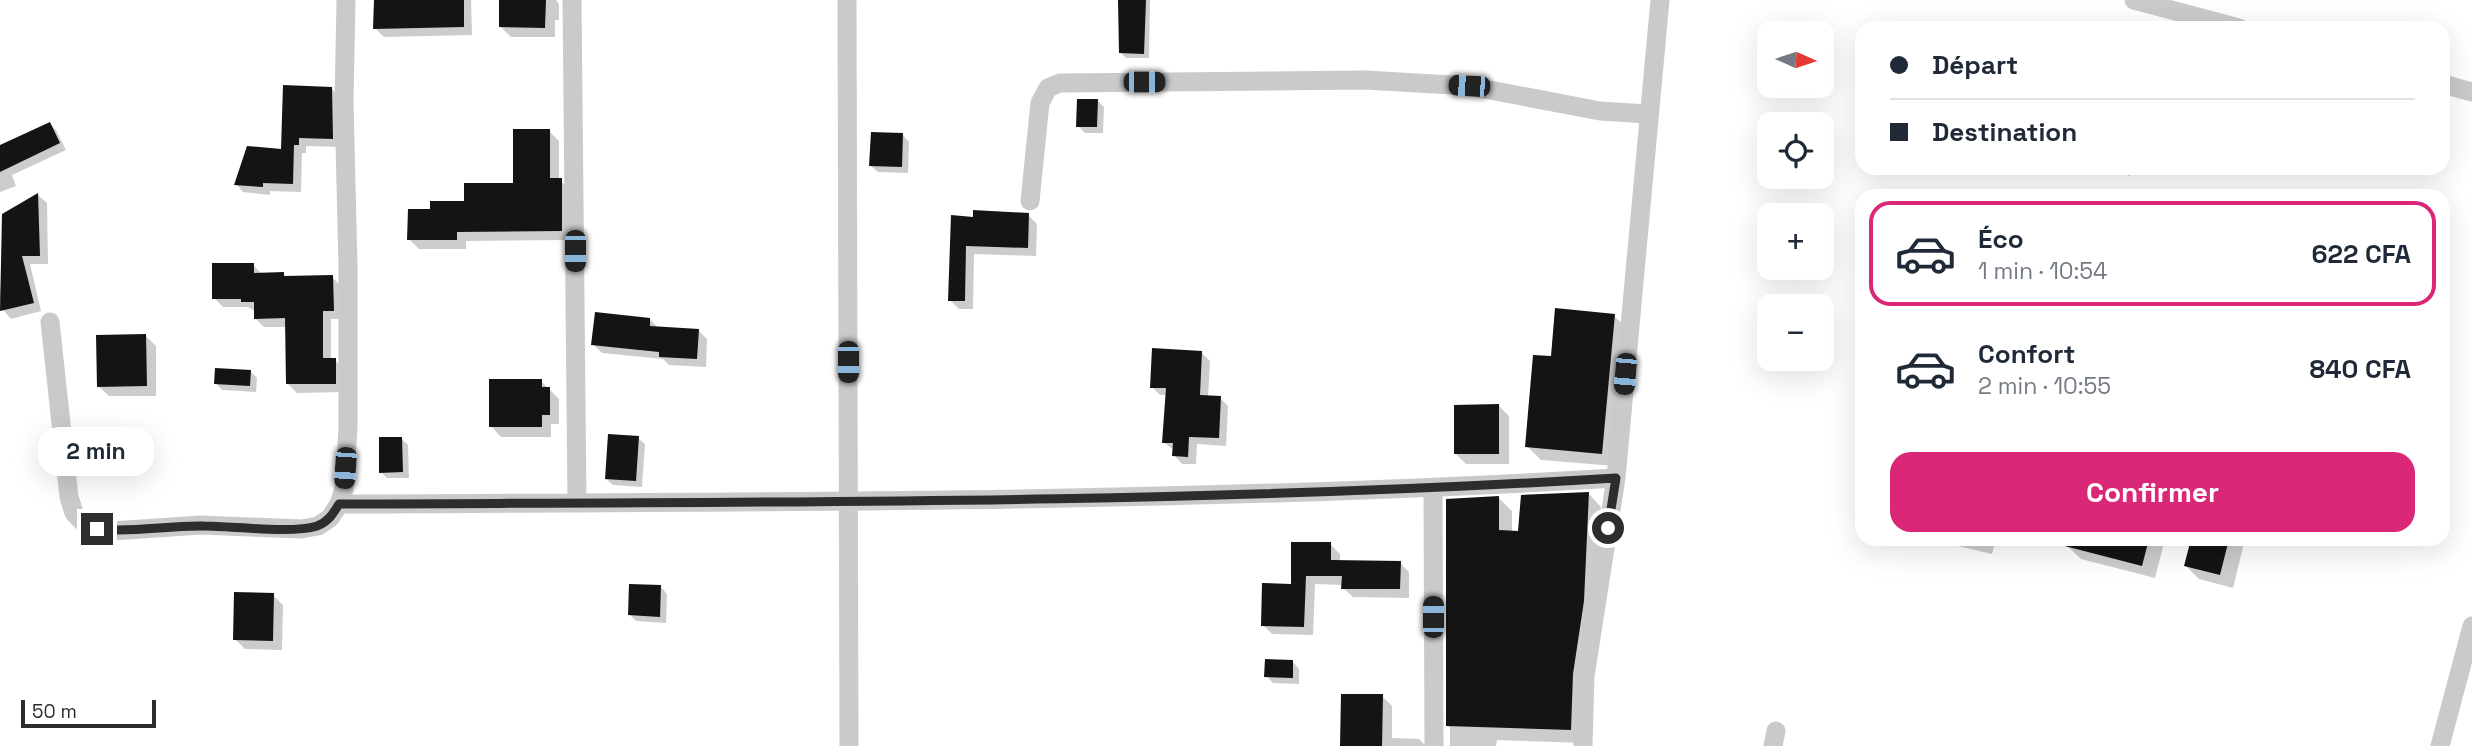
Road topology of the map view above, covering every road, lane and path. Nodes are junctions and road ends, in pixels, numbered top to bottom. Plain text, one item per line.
1 (346, 0) edge
2 (572, 0) edge
3 (848, 0) edge
4 (1660, 0) edge
5 (2134, 0) edge
6 (2189, 7) edge
7 (2222, 21) edge
8 (2450, 86) edge
9 (2472, 92) edge
10 (1648, 114) junction
11 (1030, 201) dead end
12 (50, 322) dead end
13 (1616, 478) junction
14 (1433, 489) junction
15 (848, 502) junction
16 (577, 503) junction
17 (339, 504) junction
18 (2472, 626) edge
19 (849, 746) edge
20 (1434, 746) edge
21 (1583, 746) edge
22 (2440, 746) edge

1 - 17 street
2 - 16 street
3 - 15 street
4 - 10 street
5 - 6 street
6 - 7 street
8 - 9 street
10 - 11 street
10 - 13 street
12 - 17 street
13 - 14 street
13 - 21 street
14 - 15 street
14 - 20 street
15 - 16 street
15 - 19 street
16 - 17 street
18 - 22 street

